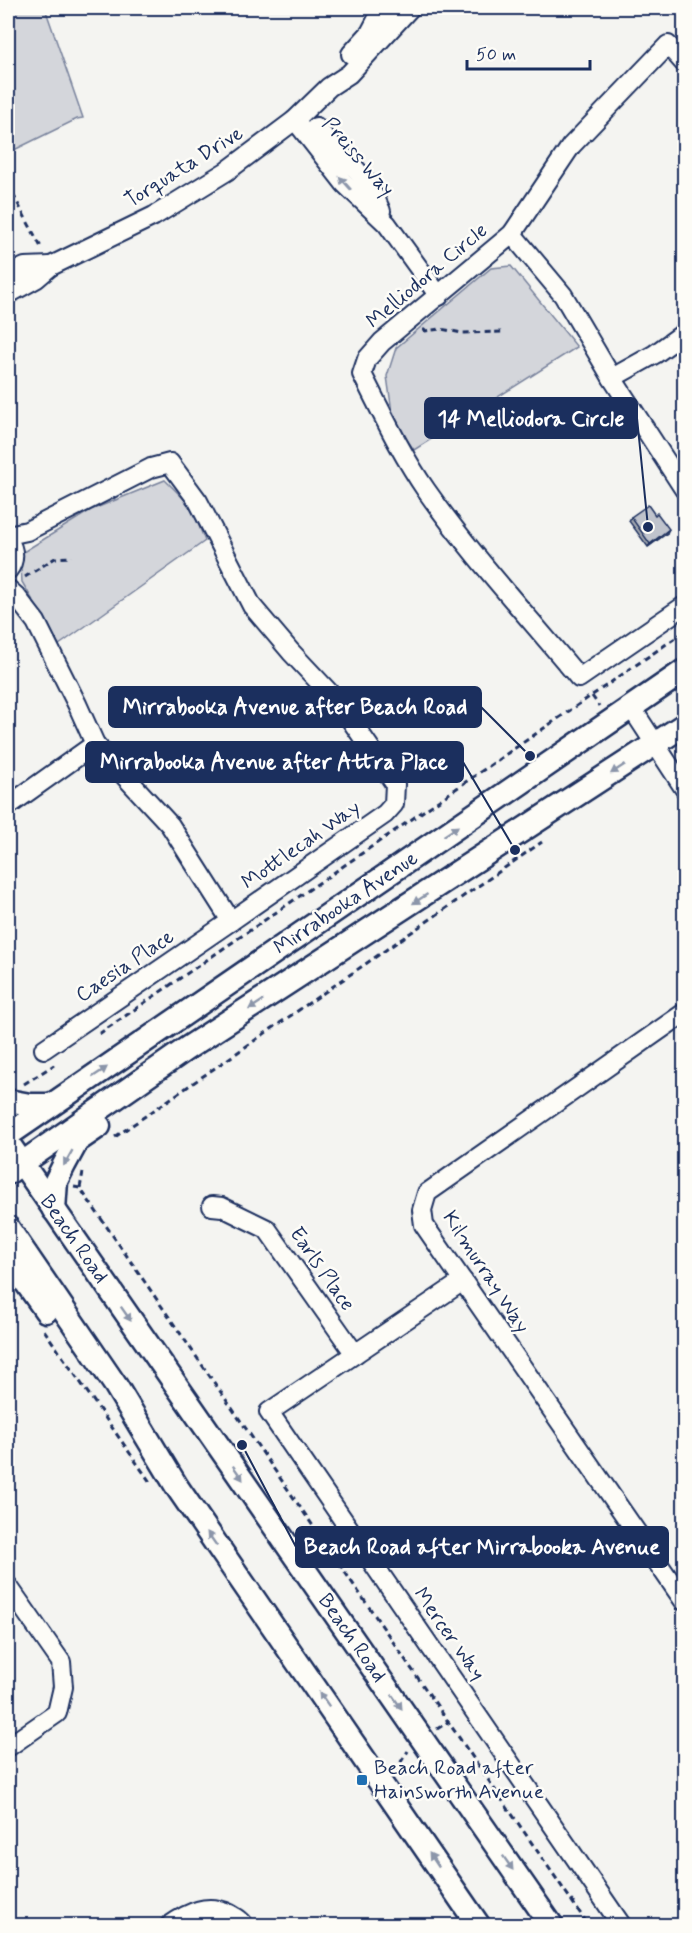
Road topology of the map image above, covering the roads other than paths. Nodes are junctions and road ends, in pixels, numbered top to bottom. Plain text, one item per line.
1 (389, 8) edge
2 (410, 8) edge
3 (684, 63) edge
4 (329, 87) junction
5 (300, 116) junction
6 (512, 234) junction
7 (51, 266) junction
8 (8, 275) edge
9 (8, 294) edge
10 (439, 296) junction
11 (684, 333) edge
12 (612, 378) junction
13 (684, 489) edge
14 (10, 567) edge
15 (684, 606) edge
16 (684, 671) edge
17 (631, 707) junction
18 (684, 725) edge
19 (95, 744) junction
20 (656, 745) junction
21 (684, 788) edge
22 (8, 806) edge
23 (231, 921) junction
24 (684, 1013) edge
25 (44, 1049) dead end
26 (186, 1049) junction
27 (15, 1093) edge
28 (51, 1105) junction
29 (8, 1135) edge
30 (8, 1143) edge
31 (15, 1168) edge
32 (212, 1206) dead end
33 (54, 1210) junction
34 (8, 1228) edge
35 (8, 1257) edge
36 (463, 1281) junction
37 (355, 1354) junction
38 (94, 1356) junction
39 (8, 1586) edge
40 (684, 1601) edge
41 (8, 1747) edge
42 (169, 1926) edge
43 (245, 1926) edge
44 (479, 1926) edge
45 (552, 1926) edge
46 (622, 1926) edge

1 - 4 street, Torquata Drive
2 - 4 street, Torquata Drive
3 - 6 street
4 - 5 street, Torquata Drive
5 - 7 street, Torquata Drive
5 - 10 street, Preiss Way
6 - 10 street, Melliodora Circle
6 - 12 street, Melliodora Circle
7 - 8 street, Torquata Drive
7 - 9 street, Torquata Drive
10 - 15 street, Melliodora Circle
11 - 12 street
12 - 13 street, Melliodora Circle
14 - 19 street, Mottlecah Way
14 - 23 street, Mottlecah Way
16 - 17 main road, Mirrabooka Avenue
17 - 20 street
28 -> 17 main road, Mirrabooka Avenue
18 - 20 main road, Mirrabooka Avenue
19 - 22 street
19 - 23 street, Mottlecah Way
20 - 21 street
20 -> 26 main road, Mirrabooka Avenue
23 - 25 street, Caesia Place
24 - 36 street, Kilmurray Way
26 - 31 main road, Mirrabooka Avenue
26 -> 33 main road
27 - 28 main road
28 - 29 main road, Mirrabooka Avenue
30 - 31 main road, Beach Road
31 - 33 main road, Beach Road
32 - 37 street, Earls Place
33 -> 45 main road, Beach Road
34 - 38 main road
35 - 38 main road
36 - 37 street, Mercer Way
36 - 40 street, Kilmurray Way
37 - 46 street, Mercer Way
44 -> 38 main road
39 - 41 street
42 - 43 street

